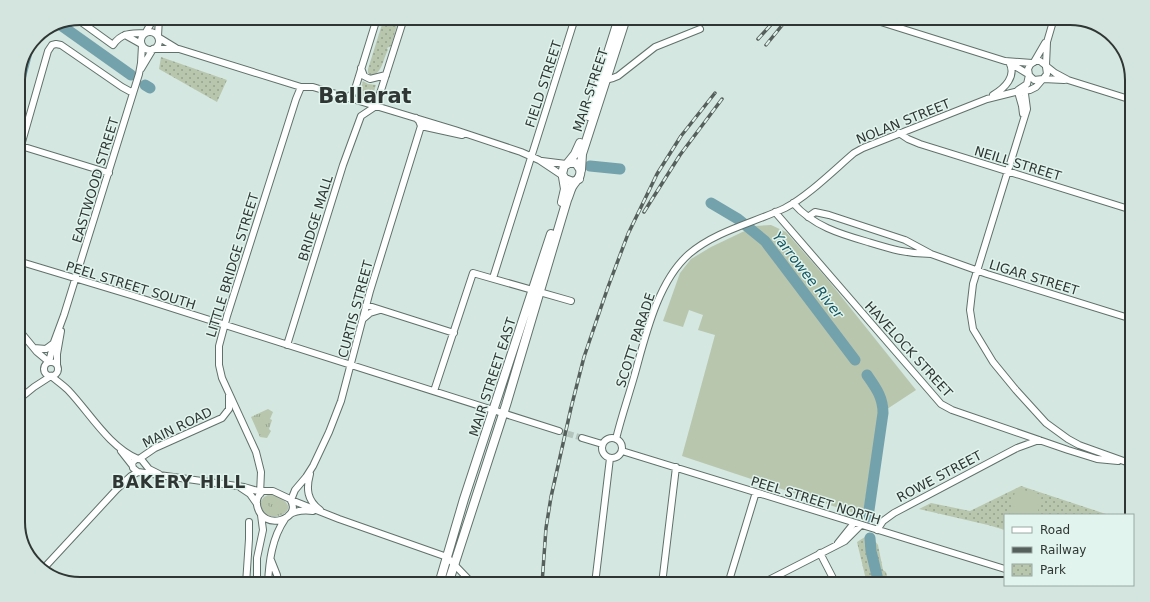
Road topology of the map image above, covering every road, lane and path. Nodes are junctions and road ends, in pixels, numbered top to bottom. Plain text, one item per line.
1 (85, 25) edge
2 (150, 25) edge
3 (159, 25) edge
4 (375, 25) edge
5 (402, 25) edge
6 (573, 25) edge
7 (618, 25) edge
8 (619, 25) edge
9 (890, 25) edge
10 (1052, 25) edge
11 (700, 29) dead end
12 (146, 33) junction
13 (125, 35) junction
14 (158, 36) junction
15 (1048, 38) junction
16 (142, 44) junction
17 (153, 49) junction
18 (179, 49) junction
19 (1007, 62) junction
20 (1033, 62) junction
21 (1046, 66) junction
22 (361, 68) junction
23 (139, 74) junction
24 (386, 74) junction
25 (1029, 74) junction
26 (1042, 79) junction
27 (605, 80) junction
28 (1068, 80) junction
29 (301, 87) junction
30 (1019, 91) junction
31 (133, 93) junction
32 (347, 98) junction
33 (1125, 98) edge
34 (987, 99) junction
35 (376, 106) junction
36 (416, 118) junction
37 (421, 126) junction
38 (25, 132) edge
39 (899, 133) junction
40 (476, 137) junction
41 (25, 147) edge
42 (535, 158) junction
43 (566, 164) junction
44 (1007, 171) junction
45 (109, 173) junction
46 (580, 175) junction
47 (563, 177) junction
48 (793, 203) junction
49 (1125, 208) edge
50 (775, 212) junction
51 (808, 217) junction
52 (931, 254) junction
53 (25, 263) edge
54 (976, 270) junction
55 (493, 278) junction
56 (76, 279) junction
57 (536, 291) junction
58 (571, 301) dead end
59 (366, 305) junction
60 (384, 310) junction
61 (64, 315) junction
62 (1125, 317) edge
63 (363, 319) junction
64 (224, 325) junction
65 (454, 333) junction
66 (25, 337) edge
67 (54, 342) junction
68 (287, 345) junction
69 (34, 348) junction
70 (49, 362) junction
71 (351, 365) junction
72 (57, 368) junction
73 (44, 369) junction
74 (51, 376) junction
75 (34, 387) junction
76 (68, 390) junction
77 (434, 391) junction
78 (25, 394) edge
79 (229, 394) junction
80 (494, 410) junction
81 (503, 413) junction
82 (559, 431) tunnel mouth
83 (1026, 435) junction
84 (108, 436) junction
85 (582, 438) tunnel mouth
86 (616, 439) junction
87 (1039, 440) junction
88 (602, 444) junction
89 (1017, 448) junction
90 (622, 450) junction
91 (610, 458) junction
92 (141, 460) junction
93 (1125, 461) edge
94 (1125, 463) edge
95 (132, 466) junction
96 (313, 466) junction
97 (676, 467) junction
98 (139, 472) junction
99 (159, 474) junction
100 (261, 476) junction
101 (239, 487) junction
102 (117, 489) junction
103 (756, 492) junction
104 (260, 493) junction
105 (291, 500) junction
106 (257, 504) junction
107 (261, 514) junction
108 (328, 515) junction
109 (287, 517) junction
110 (249, 522) dead end
111 (854, 523) junction
112 (862, 526) junction
113 (875, 530) junction
114 (834, 546) junction
115 (820, 553) junction
116 (270, 557) junction
117 (447, 557) junction
118 (454, 563) junction
119 (47, 565) edge
120 (1004, 569) edge
121 (247, 577) edge
122 (257, 577) edge
123 (269, 577) edge
124 (277, 577) edge
125 (441, 577) edge
126 (450, 577) edge
127 (466, 577) edge
128 (596, 577) edge
129 (663, 577) edge
130 (730, 577) edge
131 (774, 577) edge
132 (832, 577) edge

1 - 13 street
2 - 12 street
3 - 14 street
4 - 22 street
5 - 24 street
6 - 42 street, FIELD STREET
7 - 43 main road, MAIR STREET
8 - 27 main road, MAIR STREET
9 - 19 street
10 - 15 street
11 - 27 street
12 - 13 street
12 - 14 street
12 - 16 street
13 - 16 street
14 - 17 street
14 - 18 street
15 - 20 street
15 - 21 street
16 - 17 street
16 - 23 street, EASTWOOD STREET
17 - 18 street
17 - 23 street, EASTWOOD STREET
18 - 29 street
19 - 20 street
19 - 25 street
19 - 34 street, NOLAN STREET
20 - 21 street
20 - 25 street
21 - 26 street
21 - 28 street
22 - 24 street
22 - 32 street
23 - 31 street, EASTWOOD STREET
24 - 35 street
25 - 26 street
25 - 30 street
26 - 28 street
26 - 30 street, NOLAN STREET
27 - 46 main road, MAIR STREET
28 - 33 street
29 - 32 street
29 - 64 street, LITTLE BRIDGE STREET
30 - 34 street, NOLAN STREET
30 - 44 street
31 - 38 street
31 - 45 street, EASTWOOD STREET
32 - 35 street
34 - 39 street, NOLAN STREET
35 - 36 street
35 - 68 street, BRIDGE MALL
36 - 37 street
36 - 40 street
37 - 40 street
37 - 59 street, CURTIS STREET
39 - 44 street, NEILL STREET
39 - 48 street, NOLAN STREET
40 - 42 street
41 - 45 street
42 - 43 street
42 - 47 street
42 - 55 street, FIELD STREET
43 - 46 main road
43 - 47 main road
44 - 49 street, NEILL STREET
44 - 54 street
45 - 56 street, EASTWOOD STREET
46 - 47 main road
46 - 57 main road, MAIR STREET EAST
47 - 57 main road, MAIR STREET EAST
48 - 50 street, NOLAN STREET
48 - 51 street, LIGAR STREET
50 - 83 street, HAVELOCK STREET
50 - 86 street, SCOTT PARADE
51 - 52 street, LIGAR STREET
51 - 52 street, LIGAR STREET
52 - 54 street, LIGAR STREET
53 - 56 street, PEEL STREET SOUTH
54 - 62 street, LIGAR STREET
54 - 93 street
55 - 57 street
55 - 65 street
56 - 61 street, EASTWOOD STREET
56 - 64 street, PEEL STREET SOUTH
57 - 58 street
57 - 80 main road, MAIR STREET EAST
57 - 81 main road, MAIR STREET EAST
59 - 60 street
59 - 63 street, CURTIS STREET
60 - 63 street
60 - 65 street
61 - 67 street, EASTWOOD STREET
61 - 72 street, EASTWOOD STREET
63 - 71 street, CURTIS STREET
64 - 68 street, PEEL STREET SOUTH
64 - 79 street, LITTLE BRIDGE STREET
65 - 77 street
66 - 69 street
67 - 69 street
67 - 70 street, EASTWOOD STREET
68 - 71 street, PEEL STREET SOUTH
69 - 70 street
69 - 73 street
70 - 72 street
70 - 73 street
71 - 77 street
71 - 96 street, CURTIS STREET
72 - 74 street
72 - 76 street
73 - 74 street
73 - 75 street
74 - 75 street
74 - 76 street
75 - 78 street
76 - 84 street
77 - 80 street
79 - 92 street, MAIN ROAD
79 - 100 street, LITTLE BRIDGE STREET
80 - 81 street
80 - 117 main road, MAIR STREET EAST
81 - 82 street
81 - 118 main road, MAIR STREET EAST
83 - 87 street, HAVELOCK STREET
83 - 89 street, ROWE STREET
84 - 92 street
84 - 95 street
85 - 88 street
86 - 88 street
86 - 90 street
87 - 89 street, ROWE STREET
87 - 94 street, HAVELOCK STREET
88 - 91 street
89 - 113 street, ROWE STREET
90 - 91 street
90 - 97 street, PEEL STREET NORTH
91 - 128 street
92 - 95 street
92 - 98 street
92 - 99 street
95 - 98 street
95 - 102 street
96 - 105 street, CURTIS STREET
96 - 108 street
97 - 103 street, PEEL STREET NORTH
97 - 129 street
98 - 99 street
98 - 102 street
99 - 101 street
100 - 101 street
100 - 104 street, LITTLE BRIDGE STREET
101 - 104 street
101 - 106 street
102 - 119 street
103 - 111 street, PEEL STREET NORTH
103 - 130 street
104 - 105 street
104 - 106 street
105 - 108 street
105 - 109 street
106 - 107 street
107 - 109 street
107 - 122 street
108 - 109 street
108 - 117 street
109 - 116 street
110 - 121 street
111 - 112 street, PEEL STREET NORTH
111 - 114 street
112 - 113 street, PEEL STREET NORTH
112 - 114 street
113 - 120 street, PEEL STREET NORTH
114 - 115 street
115 - 131 street
115 - 132 street
116 - 123 street
116 - 124 street
117 - 118 street
117 - 125 main road, MAIR STREET EAST
118 - 126 main road, MAIR STREET EAST
118 - 127 street

